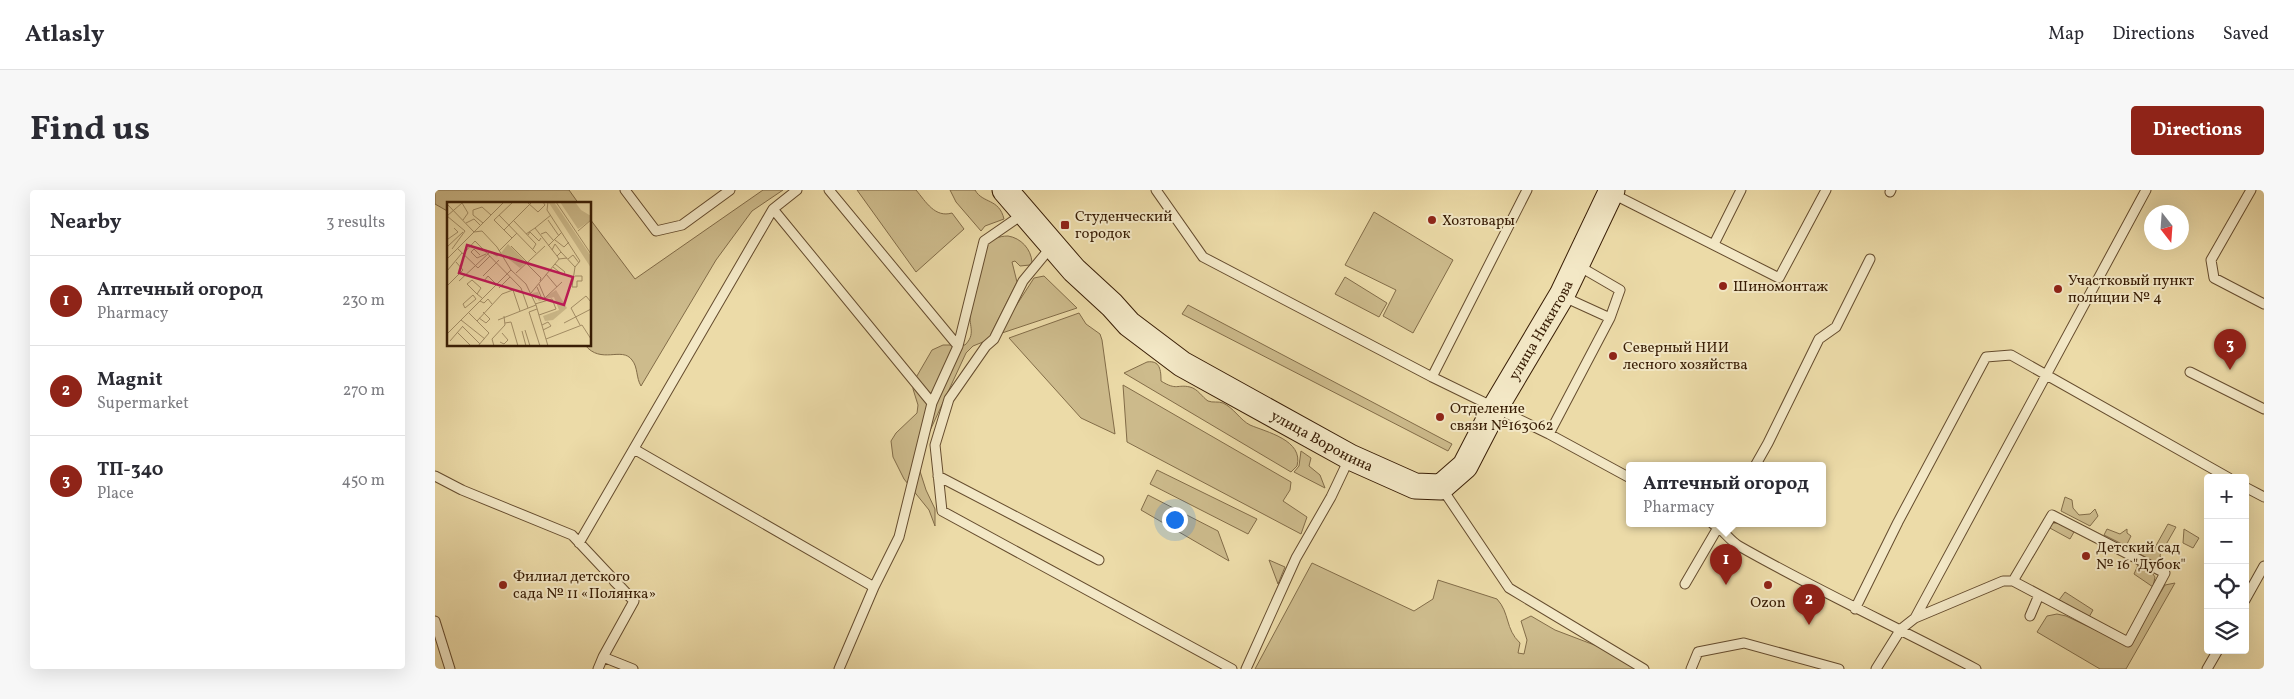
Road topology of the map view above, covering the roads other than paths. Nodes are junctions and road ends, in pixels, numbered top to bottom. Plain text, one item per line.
1 (625, 190) edge
2 (730, 190) edge
3 (797, 190) edge
4 (829, 190) edge
5 (1005, 190) edge
6 (1156, 190) edge
7 (1527, 190) edge
8 (1741, 190) edge
9 (1826, 190) edge
10 (2146, 190) edge
11 (2251, 190) edge
12 (1612, 191) edge
13 (773, 208) junction
14 (1025, 212) junction
15 (1714, 244) junction
16 (1053, 245) junction
17 (1870, 259) dead end
18 (1577, 265) junction
19 (1561, 296) junction
20 (2264, 304) edge
21 (1610, 318) junction
22 (958, 346) junction
23 (2190, 372) dead end
24 (2045, 376) junction
25 (1432, 377) junction
26 (932, 403) junction
27 (1495, 408) junction
28 (2264, 409) edge
29 (1549, 434) junction
30 (634, 449) junction
31 (1350, 456) junction
32 (1757, 462) edge
33 (2222, 474) edge
34 (435, 476) edge
35 (938, 476) junction
36 (1626, 476) edge
37 (1441, 486) junction
38 (2249, 489) edge
39 (2264, 497) edge
40 (1716, 527) edge
41 (1719, 527) edge
42 (579, 543) junction
43 (1099, 560) dead end
44 (2264, 566) edge
45 (2013, 581) junction
46 (1685, 584) dead end
47 (874, 587) junction
48 (2249, 593) edge
49 (2039, 595) junction
50 (1855, 608) junction
51 (2030, 616) dead end
52 (1915, 618) junction
53 (435, 621) edge
54 (1901, 629) junction
55 (2216, 654) edge
56 (603, 657) junction
57 (450, 669) edge
58 (598, 669) edge
59 (633, 669) edge
60 (839, 669) edge
61 (1232, 669) edge
62 (1246, 669) edge
63 (1644, 669) edge
64 (1691, 669) edge
65 (1839, 669) edge
66 (1876, 669) edge
67 (1976, 669) edge
68 (2207, 669) edge

1 - 2 lane
3 - 13 lane
4 - 22 lane
5 - 14 street, улица Воронина
6 - 25 lane
7 - 25 lane
8 - 15 lane
9 - 15 lane
10 - 24 lane
11 - 20 lane
12 - 15 lane
12 - 18 street, улица Никитова
13 - 26 lane
13 - 30 lane
14 - 16 street, улица Воронина
14 - 22 lane
16 - 31 street, улица Воронина
16 - 35 lane
17 - 32 lane
18 - 19 street, улица Никитова
18 - 21 lane
19 - 21 lane
19 - 27 street, улица Никитова
21 - 29 lane
22 - 26 lane
23 - 28 lane
24 - 33 lane
24 - 50 lane
24 - 52 lane
25 - 27 lane
26 - 47 lane
27 - 29 lane
27 - 37 street, улица Никитова
29 - 36 lane
30 - 42 lane
30 - 47 lane
31 - 37 street, улица Воронина
31 - 62 lane
34 - 42 lane
35 - 43 lane
35 - 61 lane
37 - 63 lane
38 - 39 lane
40 - 46 lane
41 - 50 lane
42 - 56 lane
44 - 48 lane
45 - 49 lane
45 - 49 lane
45 - 52 lane
47 - 60 lane
49 - 51 lane
50 - 54 lane
52 - 54 lane
53 - 57 lane
54 - 66 lane
54 - 67 lane
55 - 68 lane
56 - 58 lane
56 - 59 lane
64 - 65 lane

